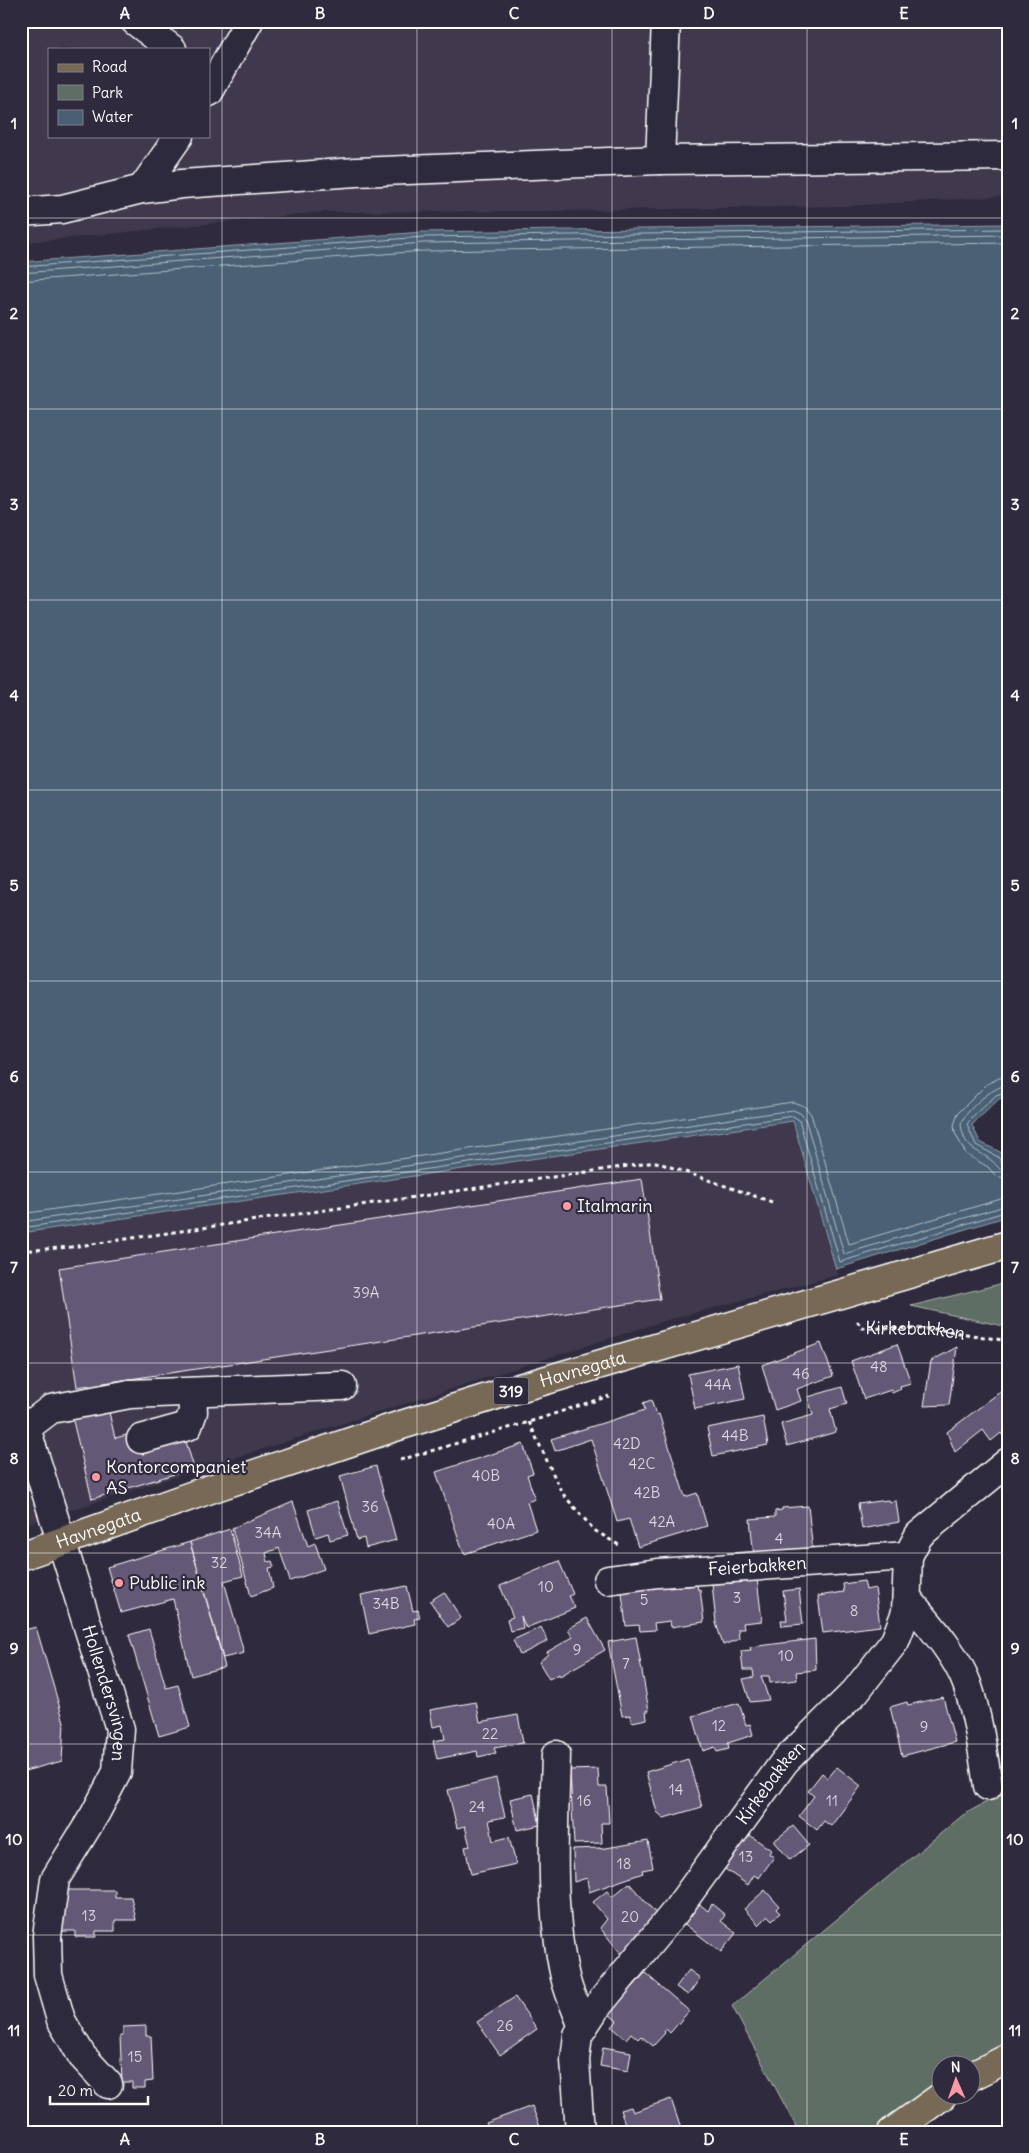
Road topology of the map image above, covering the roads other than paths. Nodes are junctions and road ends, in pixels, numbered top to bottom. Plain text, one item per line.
1 (134, 21) edge
2 (249, 21) edge
3 (666, 21) edge
4 (171, 48) edge
5 (211, 83) edge
6 (178, 138) edge
7 (1008, 156) edge
8 (660, 160) junction
9 (142, 189) junction
10 (21, 212) edge
11 (1008, 1245) edge
12 (342, 1386) dead end
13 (192, 1392) junction
14 (24, 1424) edge
15 (141, 1439) dead end
16 (1008, 1462) edge
17 (62, 1543) junction
18 (21, 1556) edge
19 (908, 1556) junction
20 (608, 1580) dead end
21 (907, 1598) junction
22 (556, 1755) dead end
23 (988, 1786) dead end
24 (583, 2027) junction
25 (1008, 2058) edge
26 (982, 2071) edge
27 (108, 2084) dead end
28 (932, 2103) edge
29 (580, 2132) edge
30 (892, 2132) edge

1 - 4 street
2 - 5 street
3 - 8 street
6 - 9 street
7 - 8 street
8 - 9 street
9 - 10 street
11 - 17 main road, Havnegata / 319
12 - 13 street
13 - 14 street
13 - 15 street
14 - 17 street, Hollendersvingen
16 - 19 street, Kirkebakken
17 - 18 main road, Havnegata / 319
17 - 27 street, Hollendersvingen
19 - 20 street, Feierbakken
19 - 21 street, Kirkebakken
21 - 23 street
21 - 24 street, Kirkebakken
22 - 24 street
24 - 29 street, Kirkebakken
25 - 26 main road
28 - 30 main road

